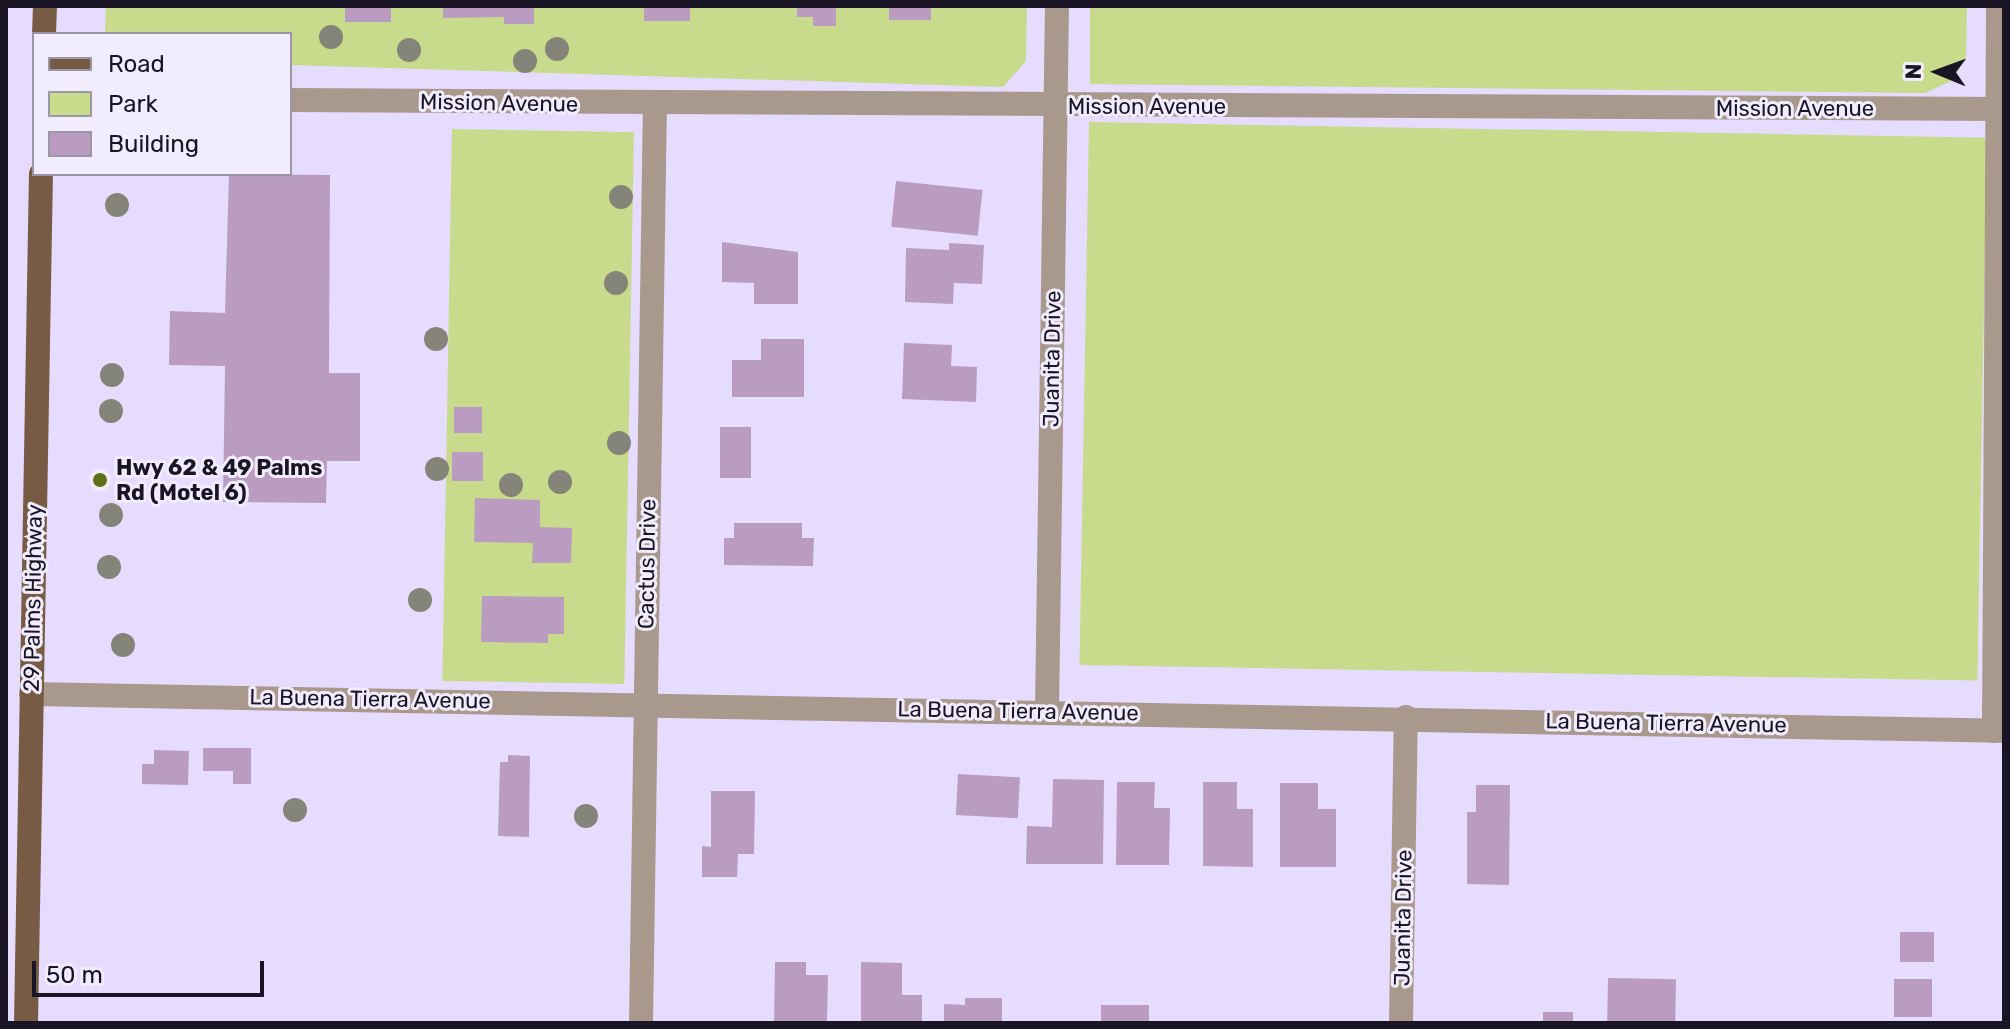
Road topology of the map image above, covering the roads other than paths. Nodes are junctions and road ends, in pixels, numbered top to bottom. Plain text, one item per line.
1 (45, 6) edge
2 (1057, 6) edge
3 (1998, 6) edge
4 (44, 32) edge
5 (292, 100) edge
6 (655, 106) junction
7 (1056, 106) junction
8 (2001, 109) edge
9 (41, 176) edge
10 (31, 694) junction
11 (646, 704) junction
12 (1047, 711) junction
13 (1406, 717) junction
14 (1999, 731) edge
15 (26, 1023) edge
16 (641, 1023) edge
17 (1401, 1023) edge

1 - 4 main road
2 - 7 street, Juanita Drive
3 - 8 street
5 - 6 street, Mission Avenue
6 - 7 street, Mission Avenue
6 - 11 street, Cactus Drive
7 - 8 street, Mission Avenue
7 - 12 street, Juanita Drive
8 - 14 street
9 - 10 main road, 29 Palms Highway
10 - 11 street, La Buena Tierra Avenue
10 - 15 main road, 29 Palms Highway
11 - 12 street, La Buena Tierra Avenue
11 - 16 street, Cactus Drive
12 - 13 street, La Buena Tierra Avenue
13 - 14 street, La Buena Tierra Avenue
13 - 17 street, Juanita Drive

